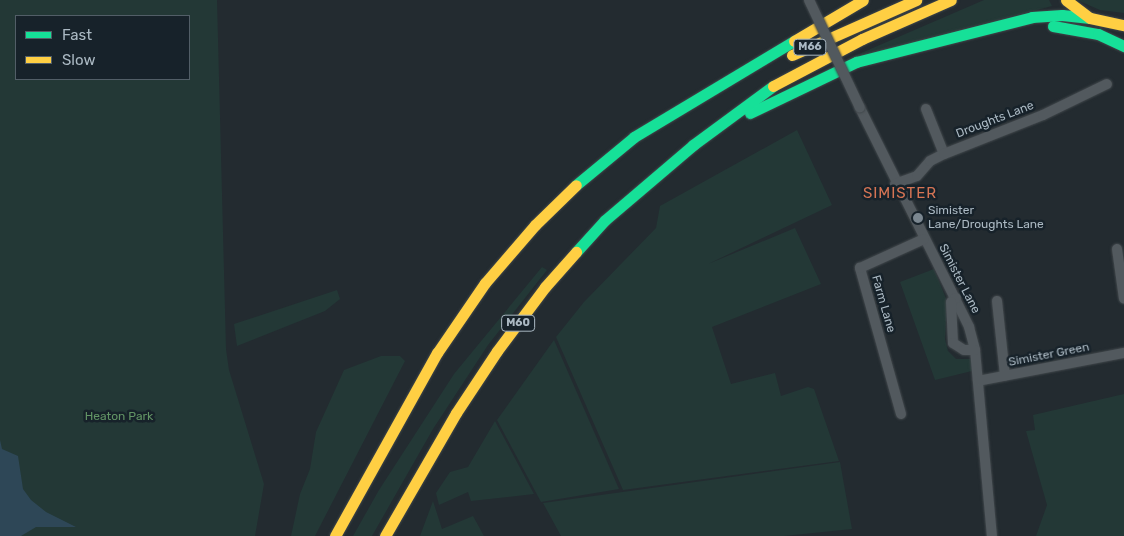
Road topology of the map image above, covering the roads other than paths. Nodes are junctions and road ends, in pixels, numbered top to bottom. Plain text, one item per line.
1 (809, 0) edge
2 (858, 0) edge
3 (862, 0) edge
4 (916, 0) edge
5 (951, 0) edge
6 (1066, 0) edge
7 (1090, 18) junction
8 (833, 19) junction
9 (1107, 24) junction
10 (1124, 25) edge
11 (1124, 33) edge
12 (1124, 46) edge
13 (902, 50) junction
14 (1107, 84) dead end
15 (770, 86) joint
16 (704, 94) junction
17 (926, 109) dead end
18 (693, 145) junction
19 (944, 154) junction
20 (895, 184) junction
21 (924, 239) junction
22 (1116, 249) dead end
23 (1122, 272) edge
24 (956, 298) junction
25 (1124, 299) edge
26 (997, 301) dead end
27 (975, 350) junction
28 (1124, 354) edge
29 (1005, 376) junction
30 (978, 381) junction
31 (901, 414) dead end
32 (335, 536) edge
33 (385, 536) edge
34 (992, 536) edge

1 - 20 street, Simister Lane, bridge
2 - 8 highway
3 - 8 highway
4 - 16 highway, M66
5 - 15 highway, M66
6 - 7 highway
7 - 9 highway
7 - 13 highway
8 - 16 highway
9 - 10 highway
9 - 11 highway
12 - 13 highway
13 - 18 highway
14 - 19 street, Droughts Lane
15 - 18 highway, M60
16 - 32 highway
17 - 19 street
18 - 33 highway, M60
19 - 20 street, Droughts Lane
20 - 21 street, Simister Lane
21 - 24 street, Simister Lane
21 - 31 street, Farm Lane
22 - 23 street
23 - 25 street
24 - 27 street, Simister Lane
24 - 27 street
26 - 29 street
27 - 30 street, Simister Lane
28 - 29 street, Simister Green
29 - 30 street, Simister Green
30 - 34 street, Simister Lane

